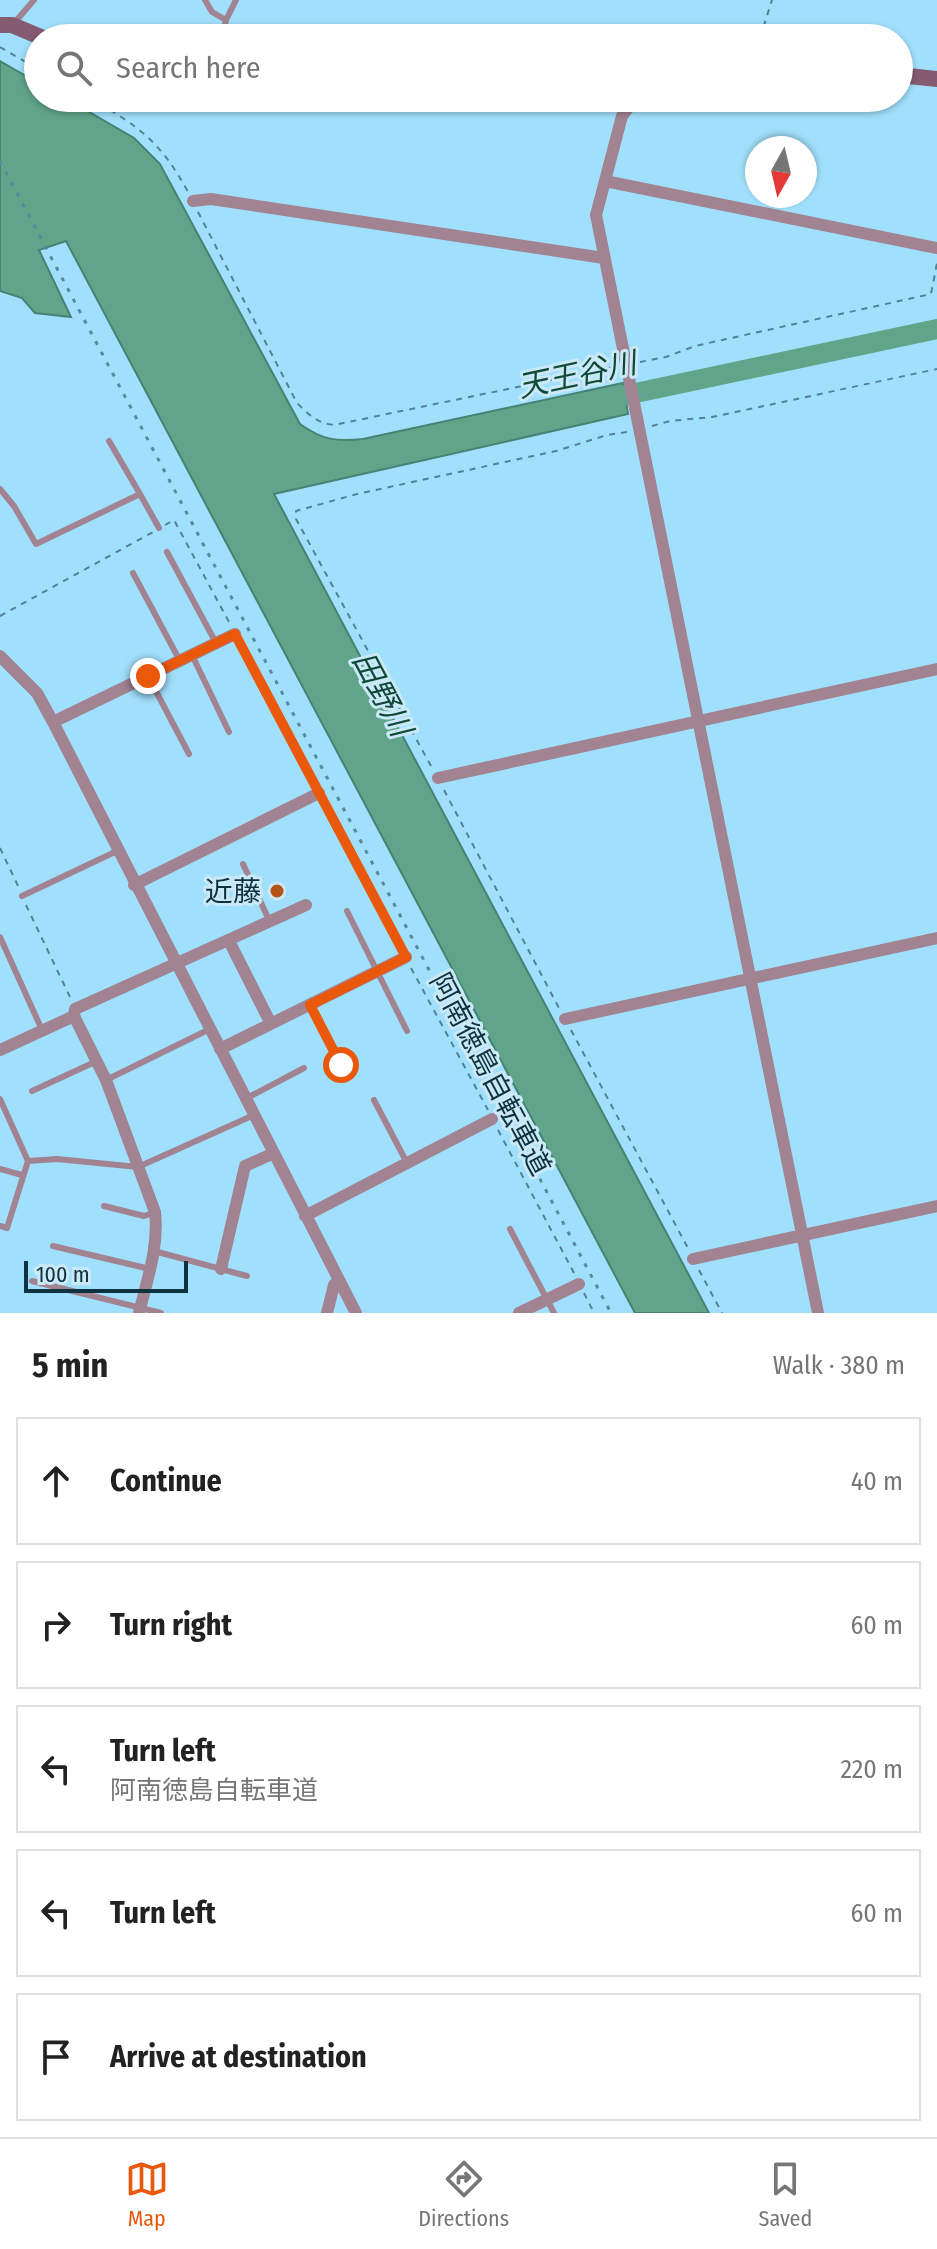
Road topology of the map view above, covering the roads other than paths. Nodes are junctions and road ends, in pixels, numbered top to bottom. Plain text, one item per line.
1 (34, 0) edge
2 (205, 0) edge
3 (236, 0) edge
4 (226, 20) junction
5 (225, 24) edge
6 (6, 25) edge
7 (913, 76) edge
8 (937, 79) edge
9 (625, 112) edge
10 (605, 181) junction
11 (193, 201) road end
12 (937, 248) edge
13 (604, 258) junction
14 (109, 441) dead end
15 (0, 489) edge
16 (140, 494) junction
17 (159, 528) road end
18 (167, 552) dead end
19 (133, 573) dead end
20 (235, 634) road end
21 (216, 643) junction
22 (0, 656) edge
23 (186, 658) junction
24 (937, 669) edge
25 (148, 676) junction
26 (698, 720) junction
27 (53, 722) junction
28 (229, 732) dead end
29 (189, 754) dead end
30 (438, 778) road end
31 (319, 793) road end
32 (117, 851) junction
33 (243, 864) dead end
34 (134, 885) junction
35 (22, 896) road end
36 (306, 905) dead end
37 (347, 911) dead end
38 (270, 922) junction
39 (0, 937) edge
40 (937, 938) edge
41 (229, 941) junction
42 (406, 957) road end
43 (177, 965) junction
44 (377, 972) junction
45 (750, 978) junction
46 (310, 1005) junction
47 (75, 1012) junction
48 (565, 1019) road end
49 (271, 1024) junction
50 (210, 1029) junction
51 (42, 1030) junction
52 (407, 1031) dead end
53 (220, 1049) junction
54 (0, 1050) edge
55 (97, 1061) junction
56 (341, 1065) dead end
57 (304, 1068) dead end
58 (106, 1080) junction
59 (32, 1091) dead end
60 (0, 1099) edge
61 (246, 1099) junction
62 (374, 1100) dead end
63 (254, 1115) junction
64 (492, 1119) road end
65 (274, 1153) junction
66 (28, 1161) junction
67 (407, 1163) junction
68 (138, 1167) junction
69 (0, 1169) edge
70 (22, 1175) junction
71 (104, 1206) dead end
72 (937, 1206) edge
73 (155, 1212) junction
74 (305, 1216) junction
75 (0, 1226) edge
76 (510, 1229) dead end
77 (802, 1235) junction
78 (53, 1246) dead end
79 (154, 1251) junction
80 (693, 1259) road end
81 (150, 1269) junction
82 (221, 1269) junction
83 (247, 1276) dead end
84 (339, 1280) junction
85 (32, 1281) dead end
86 (579, 1284) road end
87 (547, 1300) junction
88 (140, 1311) edge
89 (161, 1313) edge
90 (327, 1313) edge
91 (356, 1313) edge
92 (519, 1313) edge
93 (554, 1313) edge
94 (818, 1313) edge

1 - 6 lane
2 - 4 lane
3 - 4 lane
4 - 5 lane
7 - 8 main road
9 - 10 street
10 - 12 street
10 - 13 street
11 - 13 street
13 - 26 street
14 - 16 lane
15 - 16 lane
16 - 17 lane
18 - 21 lane
19 - 23 lane
20 - 21 street
21 - 23 street
22 - 27 street
23 - 25 street
23 - 28 lane
24 - 26 street
25 - 27 street
25 - 29 lane
26 - 30 street
26 - 45 street
27 - 32 street
31 - 34 street
32 - 34 street
32 - 35 lane
33 - 38 lane
34 - 43 street
36 - 38 street
37 - 44 lane
38 - 41 street
39 - 51 lane
40 - 45 street
41 - 43 street
41 - 49 street
42 - 44 street
43 - 47 street
43 - 50 street
44 - 46 street
44 - 52 lane
45 - 48 street
45 - 77 street
46 - 49 street
46 - 56 lane
47 - 51 street
47 - 55 street
49 - 53 street
50 - 53 street
50 - 58 lane
51 - 54 street
53 - 61 street
55 - 58 street
55 - 59 lane
57 - 61 lane
58 - 68 street
60 - 66 lane
61 - 63 street
62 - 67 lane
63 - 65 street
63 - 68 lane
64 - 67 street
65 - 74 street
65 - 82 street
66 - 68 lane
66 - 70 lane
67 - 74 street
68 - 73 street
69 - 70 lane
70 - 75 lane
71 - 73 lane
72 - 77 street
73 - 79 street
74 - 84 street
76 - 87 lane
77 - 80 street
77 - 94 street
78 - 81 lane
79 - 81 street
79 - 82 lane
81 - 88 street
82 - 83 lane
84 - 90 street
84 - 91 street
85 - 88 lane
86 - 87 street
87 - 92 street
87 - 93 lane
88 - 89 lane

